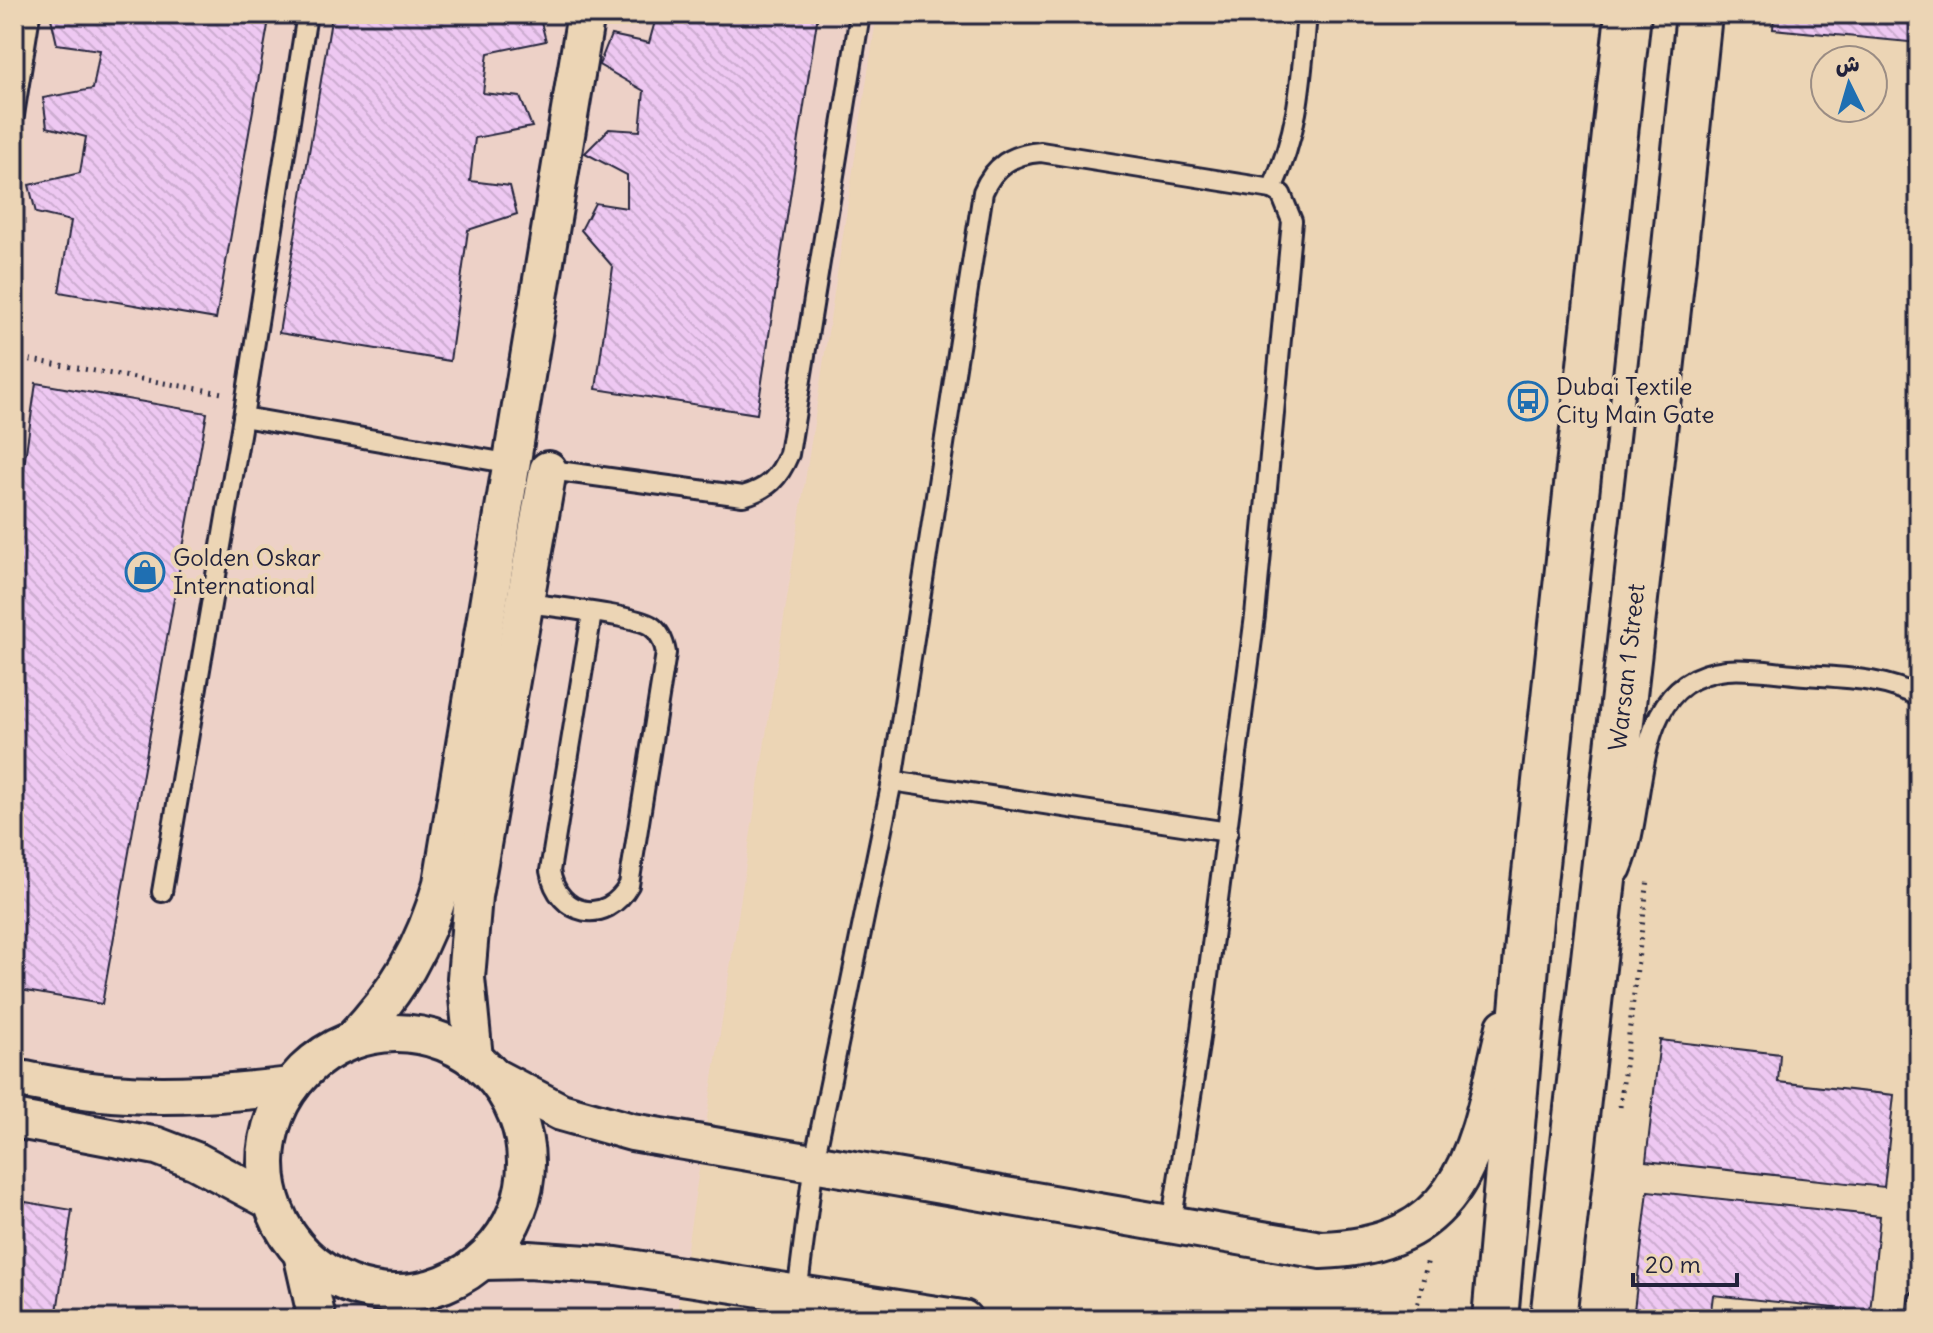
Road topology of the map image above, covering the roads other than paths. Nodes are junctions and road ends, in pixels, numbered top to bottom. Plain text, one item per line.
1 (30, 14) edge
2 (307, 14) edge
3 (586, 14) edge
4 (860, 14) edge
5 (1307, 14) edge
6 (1628, 14) edge
7 (1699, 14) edge
8 (14, 115) edge
9 (1272, 189) junction
10 (243, 417) junction
11 (511, 464) junction
12 (548, 470) junction
13 (489, 597) junction
14 (525, 603) junction
15 (592, 613) junction
16 (1919, 697) edge
17 (892, 781) junction
18 (1228, 832) junction
19 (162, 892) dead end
20 (1530, 920) junction
21 (1598, 920) junction
22 (351, 1041) junction
23 (484, 1068) junction
24 (14, 1078) edge
25 (291, 1086) junction
26 (111, 1093) junction
27 (14, 1119) edge
28 (106, 1136) junction
29 (814, 1162) junction
30 (271, 1201) junction
31 (1171, 1225) junction
32 (302, 1253) junction
33 (484, 1261) junction
34 (442, 1285) junction
35 (797, 1294) junction
36 (1919, 1300) edge
37 (834, 1309) edge
38 (317, 1319) edge
39 (401, 1319) edge
40 (963, 1319) edge
41 (1495, 1319) edge
42 (1553, 1319) edge
43 (1917, 1319) edge

1 - 8 lane
2 - 10 lane
3 - 11 street
4 - 12 lane
5 - 9 lane
6 - 20 street
7 - 21 street, Warsan 1 Street
9 - 17 lane
9 - 18 lane
10 - 11 lane
10 - 19 lane
11 - 12 lane
11 - 13 street
12 - 14 street
13 - 14 lane
13 - 22 street
14 - 15 lane
14 - 23 street
15 - 15 lane
16 - 21 lane
17 - 18 lane
17 - 29 lane
18 - 31 lane
20 - 31 street
20 - 41 street
21 - 42 street, Warsan 1 Street
22 - 23 street
22 - 25 street
23 - 29 street
23 - 33 street
24 - 26 street
25 - 26 street
25 - 30 street
26 - 28 street
27 - 28 street
28 - 30 street
29 - 31 street
29 - 35 lane
30 - 32 street
32 - 34 street
32 - 38 street
33 - 34 street
33 - 35 street
34 - 39 street
35 - 37 street
36 - 43 lane
37 - 40 street

